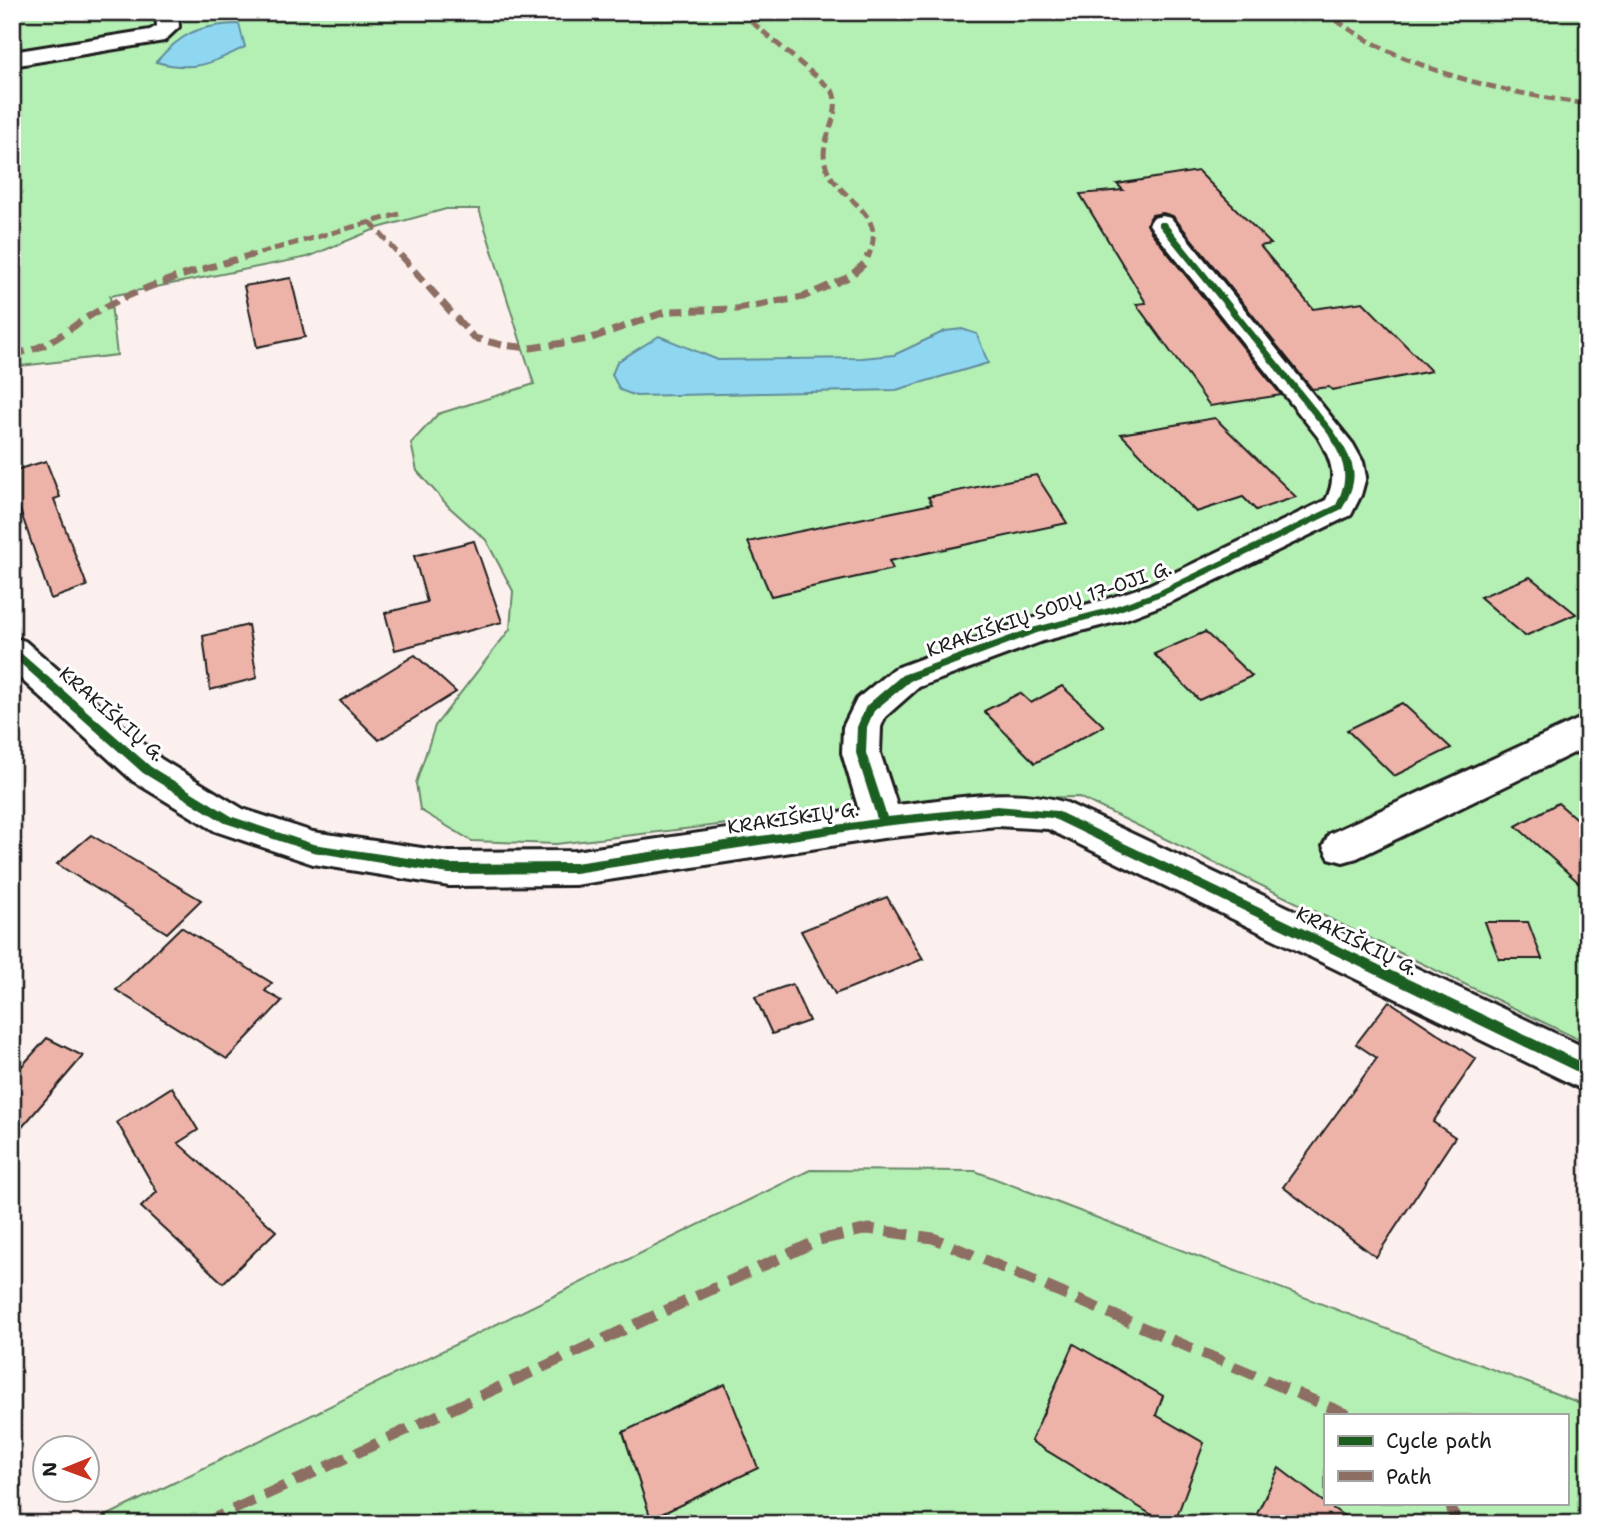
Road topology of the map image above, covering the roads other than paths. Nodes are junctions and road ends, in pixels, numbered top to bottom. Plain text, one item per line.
1 (167, 12) edge
2 (12, 59) edge
3 (1162, 224) dead end
4 (12, 650) edge
5 (1588, 729) edge
6 (883, 822) junction
7 (1343, 846) dead end
8 (1588, 1071) edge

1 - 2 street
3 - 6 street, KRAKIŠKIŲ SODŲ 17-OJI G.
4 - 6 street, KRAKIŠKIŲ G.
5 - 7 street
6 - 8 street, KRAKIŠKIŲ G.

